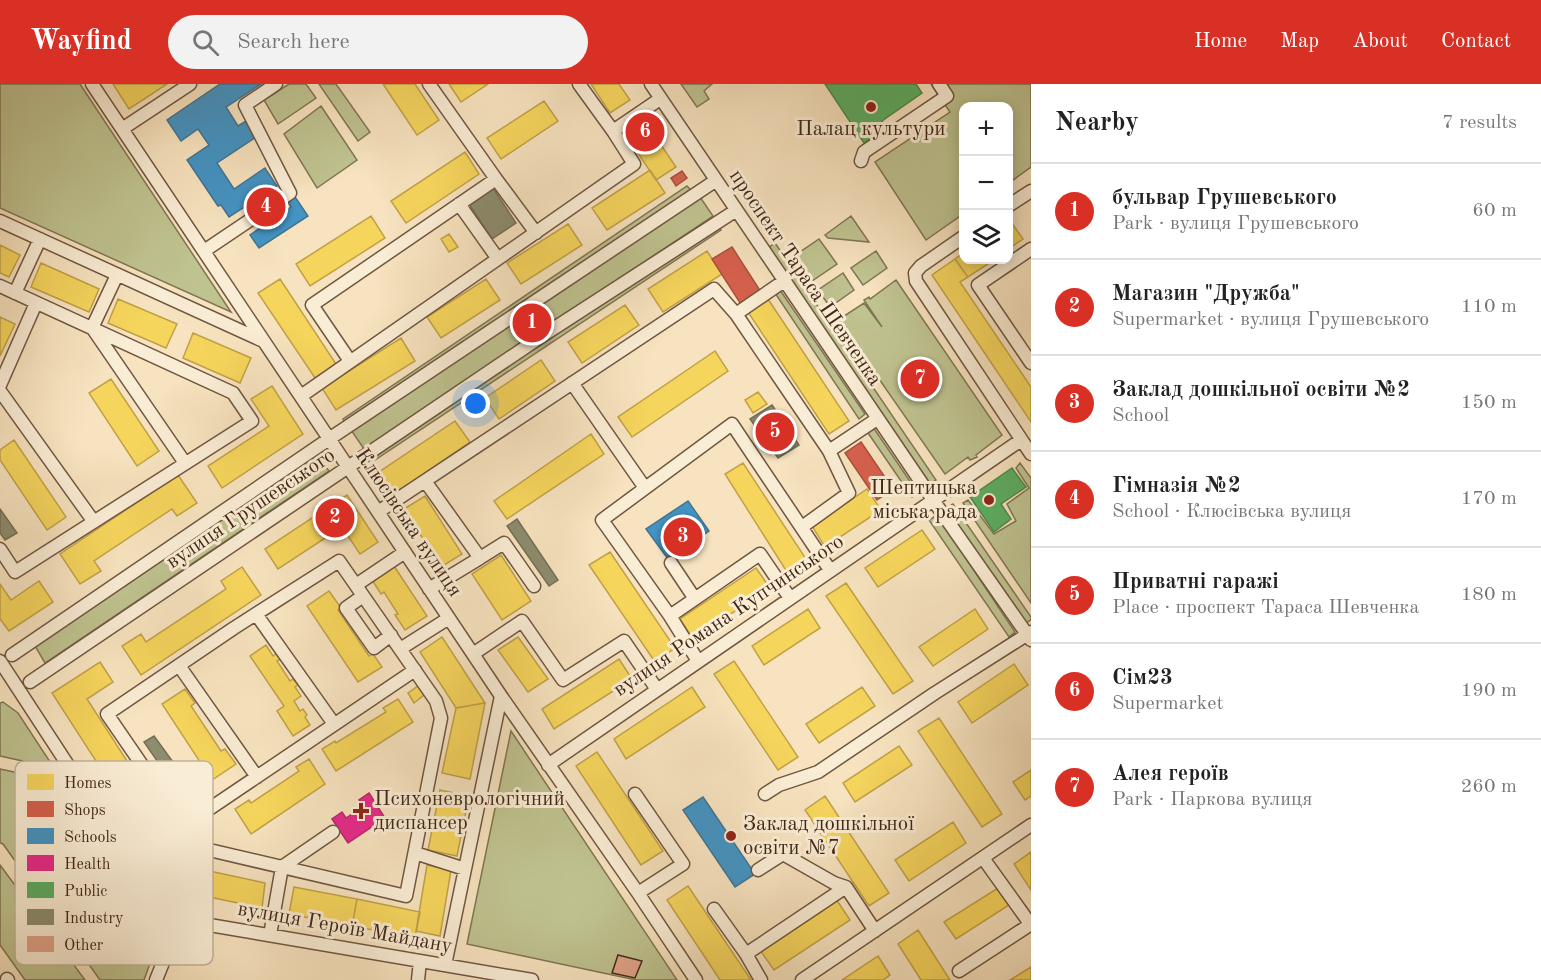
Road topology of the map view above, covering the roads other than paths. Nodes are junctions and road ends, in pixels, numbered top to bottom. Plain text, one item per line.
1 (190, 84) edge
2 (276, 84) edge
3 (429, 84) edge
4 (579, 84) edge
5 (651, 84) edge
6 (939, 84) edge
7 (94, 85) edge
8 (660, 99) junction
9 (122, 129) junction
10 (613, 130) junction
11 (861, 161) dead end
12 (496, 179) junction
13 (715, 181) junction
14 (1031, 191) edge
15 (1013, 203) edge
16 (459, 204) junction
17 (735, 211) junction
18 (0, 221) edge
19 (536, 233) junction
20 (40, 239) junction
21 (959, 240) edge
22 (1031, 249) edge
23 (204, 251) junction
24 (498, 259) junction
25 (117, 275) junction
26 (784, 281) junction
27 (0, 286) edge
28 (15, 293) junction
29 (36, 303) junction
30 (736, 314) junction
31 (92, 328) junction
32 (262, 341) junction
33 (350, 361) junction
34 (1031, 363) edge
35 (572, 383) junction
36 (0, 385) edge
37 (0, 390) edge
38 (301, 396) junction
39 (878, 419) junction
40 (329, 439) junction
41 (1021, 440) junction
42 (829, 451) junction
43 (1031, 454) edge
44 (185, 463) junction
45 (348, 467) junction
46 (425, 482) junction
47 (645, 488) junction
48 (933, 501) junction
49 (378, 512) junction
50 (94, 522) junction
51 (802, 527) junction
52 (0, 549) edge
53 (405, 552) junction
54 (480, 558) junction
55 (671, 563) dead end
56 (830, 570) junction
57 (534, 586) dead end
58 (429, 589) junction
59 (359, 591) junction
60 (790, 598) junction
61 (695, 599) junction
62 (256, 614) junction
63 (670, 616) junction
64 (449, 618) junction
65 (391, 635) junction
66 (1030, 635) edge
67 (400, 649) junction
68 (473, 654) junction
69 (12, 655) dead end
70 (0, 661) edge
71 (698, 661) junction
72 (180, 667) junction
73 (415, 670) junction
74 (5, 677) edge
75 (30, 682) dead end
76 (656, 688) junction
77 (501, 696) junction
78 (334, 724) junction
79 (63, 761) edge
80 (139, 761) edge
81 (548, 765) junction
82 (257, 777) junction
83 (636, 794) dead end
84 (765, 794) dead end
85 (213, 807) edge
86 (1031, 825) edge
87 (333, 832) dead end
88 (213, 851) edge
89 (415, 854) junction
90 (983, 858) junction
91 (282, 867) junction
92 (465, 868) junction
93 (758, 870) dead end
94 (846, 887) junction
95 (638, 893) junction
96 (714, 909) dead end
97 (1031, 924) edge
98 (213, 926) edge
99 (875, 931) junction
100 (270, 935) junction
101 (746, 954) junction
102 (420, 961) junction
103 (162, 965) edge
104 (445, 965) junction
105 (959, 971) dead end
106 (156, 980) edge
107 (418, 980) edge
108 (532, 980) edge
109 (696, 980) edge
110 (761, 980) edge
111 (802, 980) edge

1 - 9 street
2 - 23 street
3 - 12 street
4 - 10 street
5 - 8 street, проспект Тараса Шевченка
6 - 11 street
7 - 9 street, Клюсівська вулиця
8 - 10 street
8 - 13 street, проспект Тараса Шевченка
9 - 23 street, Клюсівська вулиця
10 - 19 street
12 - 16 street
12 - 19 street
13 - 17 street, проспект Тараса Шевченка
13 - 40 street, вулиця Грушевського
14 - 15 street
16 - 24 street
16 - 33 street
17 - 26 street, проспект Тараса Шевченка
17 - 45 street, вулиця Грушевського
18 - 20 street
19 - 24 street
20 - 25 street
20 - 28 street
21 - 41 street
22 - 34 street
23 - 32 street, Клюсівська вулиця
24 - 33 street
25 - 31 street
25 - 32 street
26 - 30 street
26 - 39 street, проспект Тараса Шевченка
27 - 28 street
28 - 29 street
29 - 31 street
29 - 36 street
30 - 35 street
30 - 42 street
31 - 44 street
31 - 44 street
32 - 38 street, Клюсівська вулиця
33 - 38 street
35 - 46 street
35 - 47 street
37 - 50 street
38 - 40 street, Клюсівська вулиця
39 - 42 street
39 - 48 street, проспект Тараса Шевченка
40 - 45 street, Клюсівська вулиця
40 - 69 street, вулиця Грушевського
41 - 43 street
41 - 48 street, вулиця Романа Купчинського
42 - 51 street
44 - 50 street
45 - 49 street, Клюсівська вулиця
45 - 75 street, вулиця Грушевського
46 - 49 street
46 - 54 street
47 - 51 street
47 - 63 street
48 - 56 street, вулиця Романа Купчинського
48 - 66 street, проспект Тараса Шевченка
49 - 53 street, Клюсівська вулиця
50 - 52 street
51 - 56 street
53 - 58 street, Клюсівська вулиця
53 - 59 street
54 - 57 street
54 - 58 street
55 - 61 street
56 - 60 street, вулиця Романа Купчинського
58 - 64 street, Клюсівська вулиця
59 - 62 street
59 - 65 street
59 - 65 street
60 - 61 street
60 - 71 street, вулиця Романа Купчинського
61 - 63 street
62 - 72 street
62 - 78 street
63 - 71 street
64 - 67 street
64 - 68 street, Клюсівська вулиця
65 - 67 street
66 - 84 street
67 - 73 street
68 - 76 street
68 - 77 street, Клюсівська вулиця
70 - 74 street
71 - 76 street, вулиця Романа Купчинського
72 - 80 street
72 - 82 street
73 - 78 street
73 - 89 street
74 - 79 street
76 - 81 street, вулиця Романа Купчинського
77 - 81 street, Клюсівська вулиця
77 - 92 street
78 - 82 street
81 - 95 street, Клюсівська вулиця
82 - 85 street
83 - 95 street
86 - 90 street
87 - 91 street
88 - 91 street
89 - 91 street
89 - 92 street
90 - 97 street
90 - 99 street
91 - 100 street
92 - 104 street
93 - 94 street
94 - 99 street
94 - 101 street
95 - 109 street, Клюсівська вулиця
96 - 101 street
97 - 105 street
98 - 100 street, вулиця Героїв Майдану
99 - 111 street
100 - 102 street, вулиця Героїв Майдану
101 - 110 street
102 - 104 street, вулиця Героїв Майдану
102 - 107 street
103 - 106 street
104 - 108 street, вулиця Героїв Майдану

